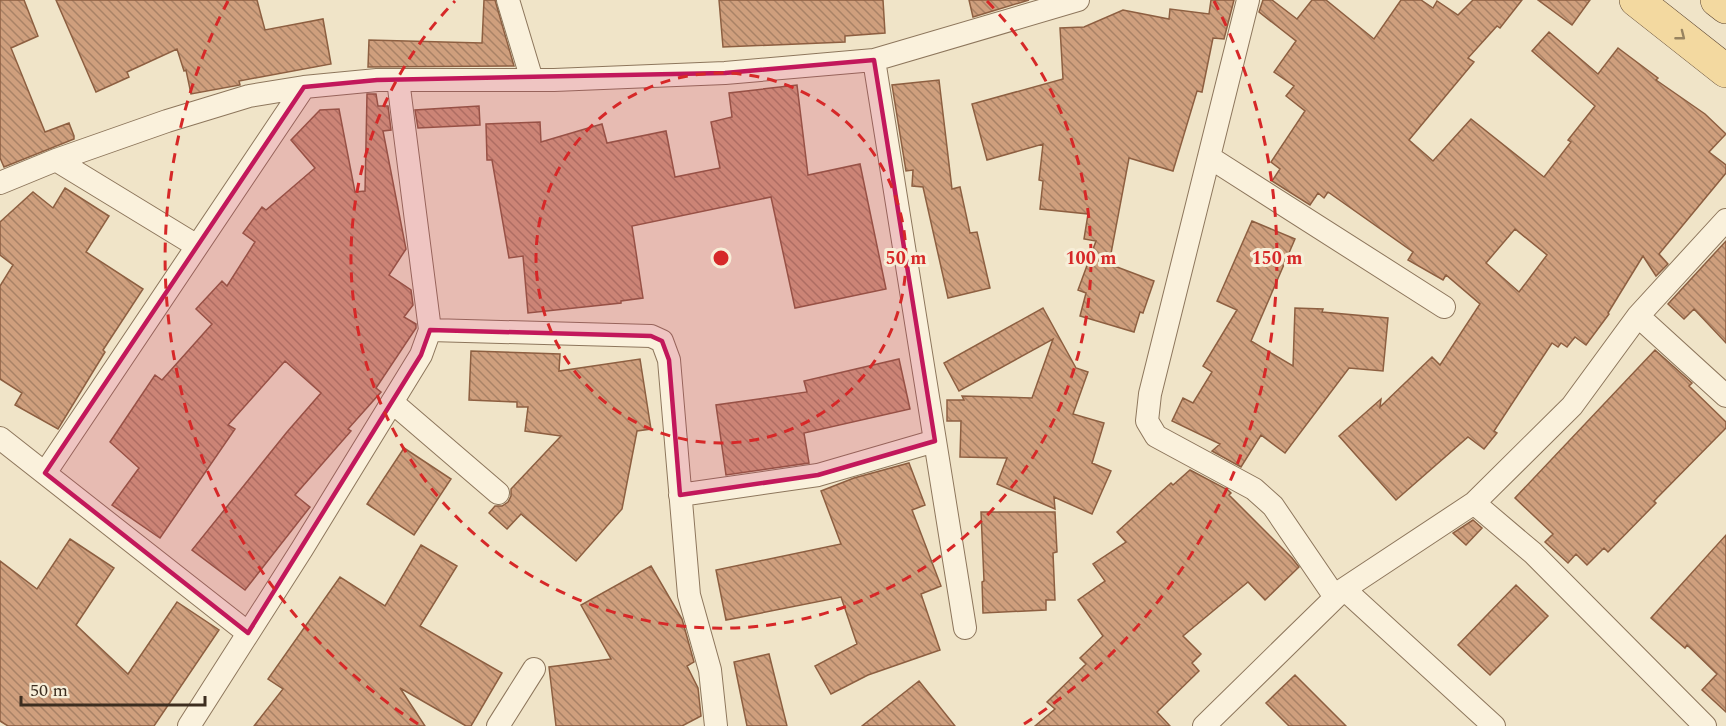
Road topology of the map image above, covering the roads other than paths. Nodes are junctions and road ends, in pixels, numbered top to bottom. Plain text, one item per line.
1 (508, 0) edge
2 (1078, 0) edge
3 (1248, 0) edge
4 (1636, 0) edge
5 (1717, 0) edge
6 (1726, 7) edge
7 (874, 60) junction
8 (1726, 71) edge
9 (398, 80) junction
10 (532, 80) junction
11 (304, 87) junction
12 (1209, 157) junction
13 (56, 160) junction
14 (0, 183) edge
15 (1726, 220) edge
16 (197, 246) junction
17 (1444, 308) dead end
18 (1638, 316) junction
19 (430, 330) junction
20 (1726, 396) edge
21 (393, 402) junction
22 (0, 438) edge
23 (935, 441) junction
24 (45, 473) junction
25 (498, 494) dead end
26 (680, 495) junction
27 (1474, 503) junction
28 (1340, 593) junction
29 (966, 628) dead end
30 (248, 633) junction
31 (534, 669) dead end
32 (189, 726) edge
33 (498, 726) edge
34 (716, 726) edge
35 (1204, 726) edge
36 (1494, 726) edge
37 (1705, 726) edge

1 - 10 street
2 - 7 street
3 - 12 street
4 -> 8 main road
5 - 6 main road
7 - 10 street
7 - 23 street
9 - 10 street
9 - 11 street
9 - 19 street
11 - 13 street
11 - 16 street
12 - 17 street
12 - 28 street
13 - 14 street
13 - 16 street
15 - 18 street
16 - 24 street
18 - 20 street
18 - 27 street
19 - 21 street
19 - 26 street
21 - 25 street
21 - 30 street
22 - 24 street
23 - 26 street
23 - 29 street
24 - 30 street
26 - 34 street
27 - 28 street
27 - 37 street
28 - 35 street
28 - 36 street
30 - 32 street
31 - 33 street

